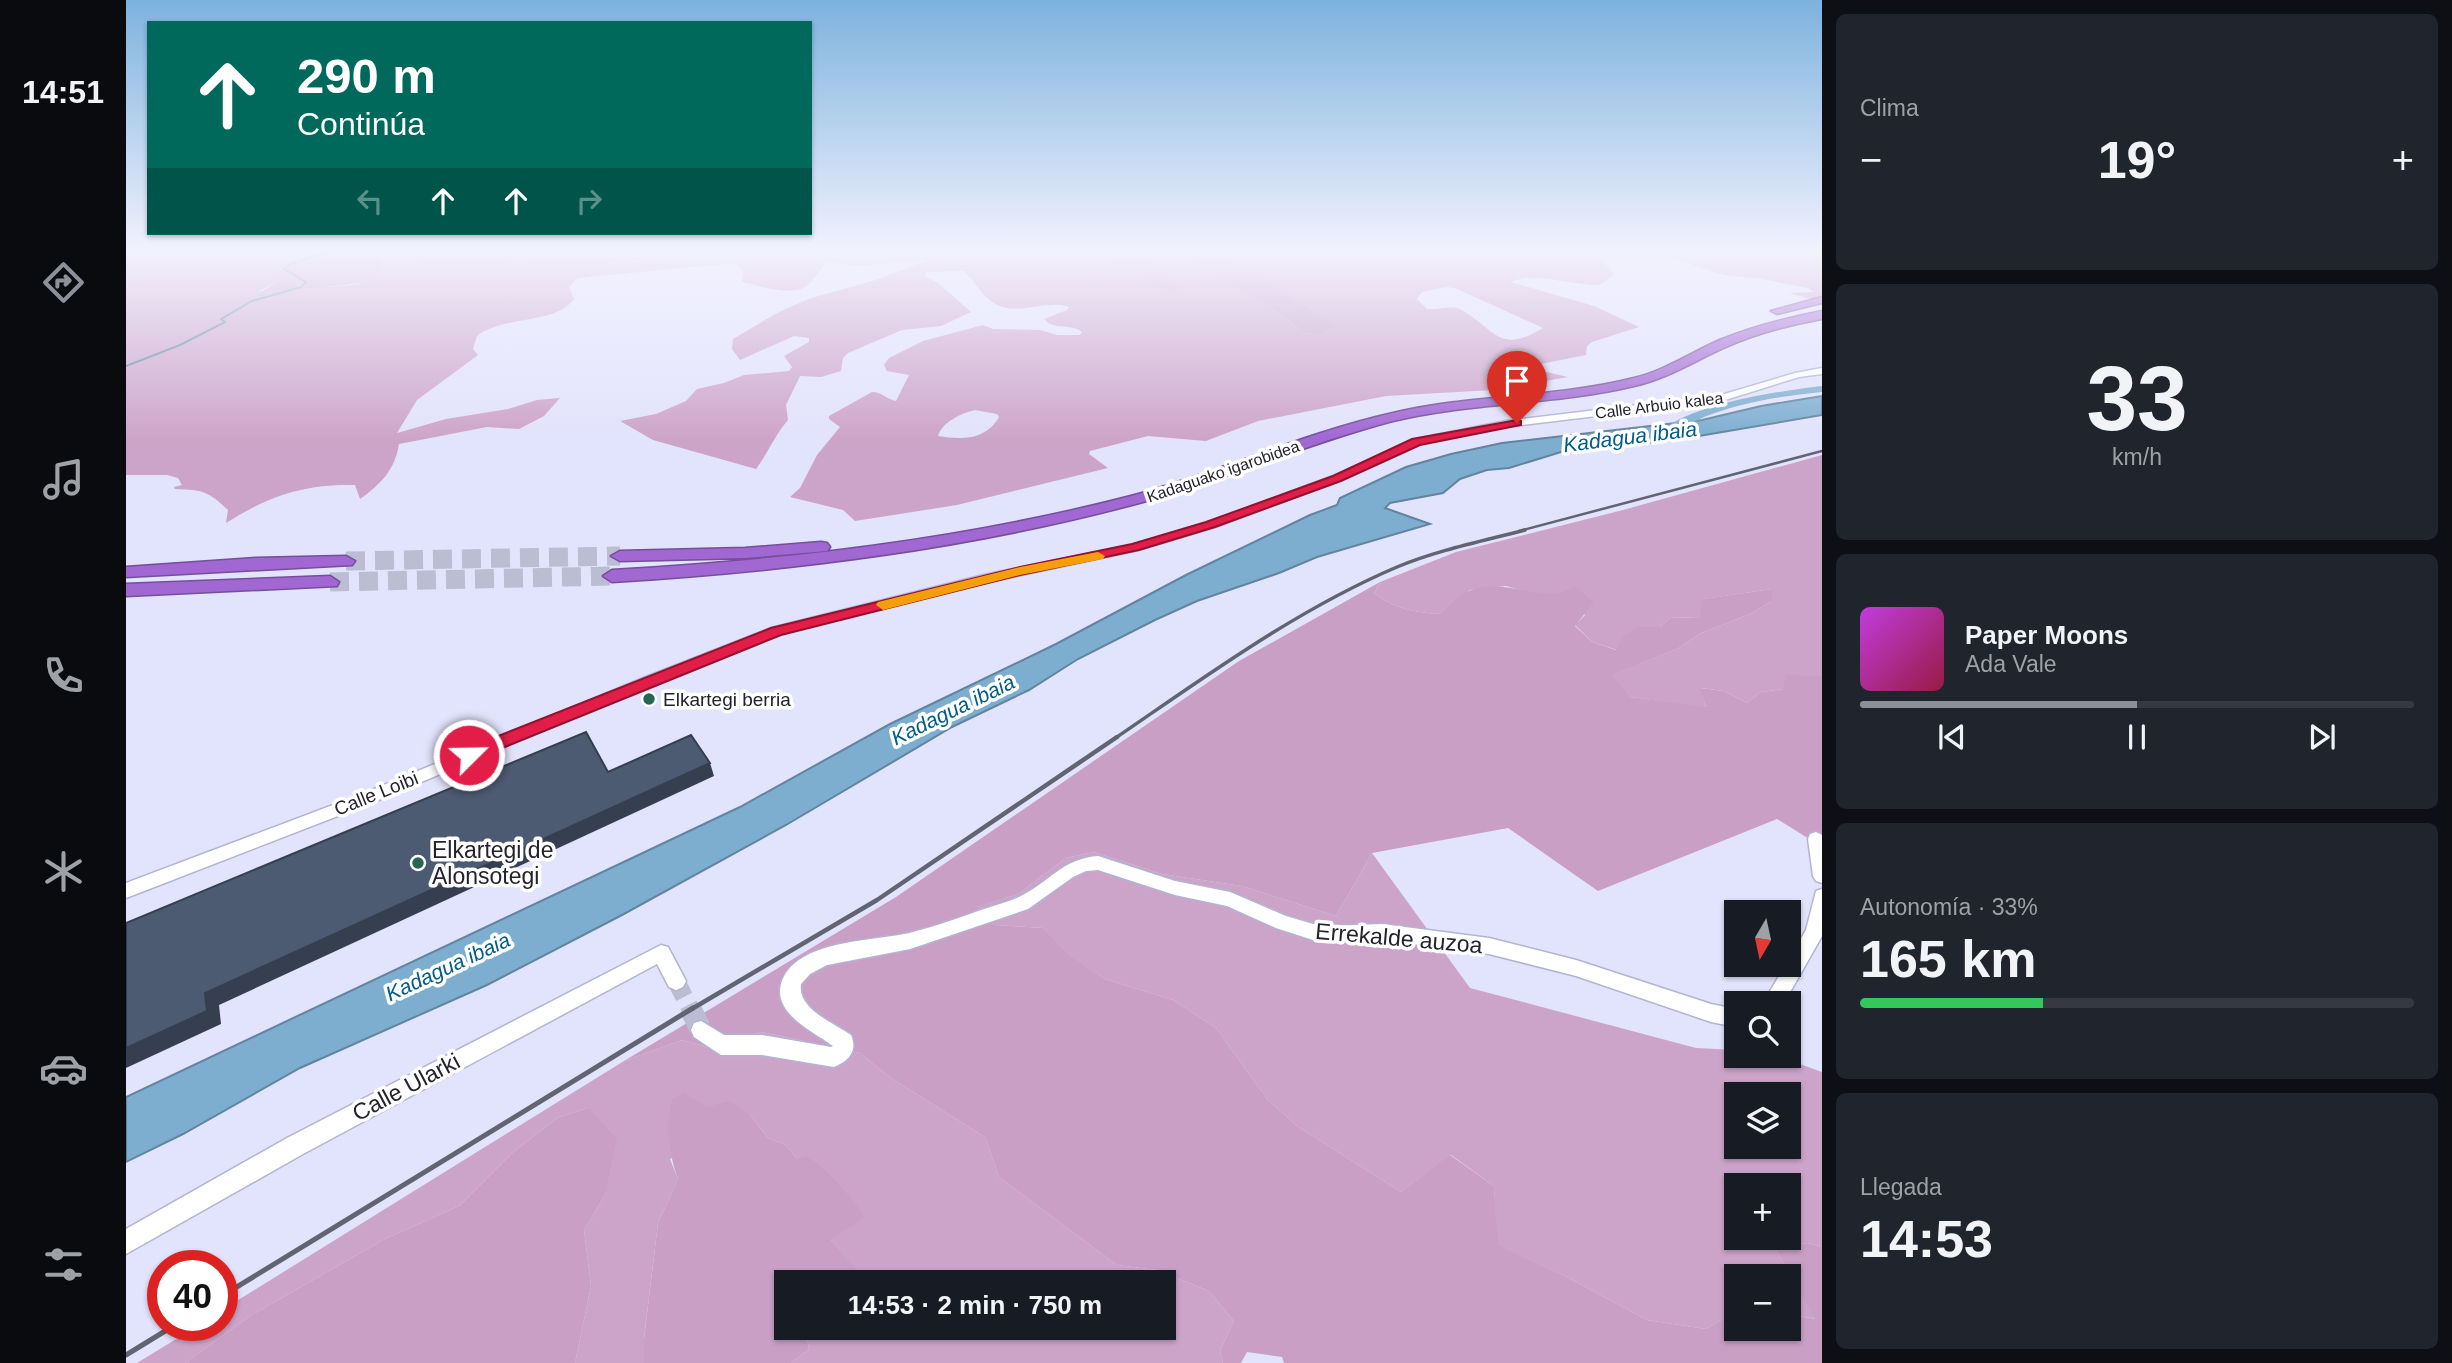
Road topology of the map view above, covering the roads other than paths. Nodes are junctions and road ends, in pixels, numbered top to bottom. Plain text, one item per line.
1 (1786, 313) edge
2 (1803, 313) edge
3 (1822, 318) edge
4 (1757, 323) junction
5 (1822, 371) edge
6 (1538, 394) junction
7 (1419, 407) junction
8 (620, 556) tunnel mouth
9 (346, 561) tunnel mouth
10 (126, 572) edge
11 (612, 576) tunnel mouth
12 (984, 579) joint
13 (330, 582) tunnel mouth
14 (126, 590) edge
15 (1816, 839) dead end
16 (1822, 876) edge
17 (126, 891) edge
18 (1822, 896) edge
19 (677, 981) tunnel mouth
20 (1780, 991) edge
21 (1724, 1016) edge
22 (701, 1030) tunnel mouth
23 (126, 1242) edge

1 - 4 highway
2 - 6 highway, Kadaguako igarobidea
3 - 4 highway, Kadaguako igarobidea
4 - 6 highway, Kadaguako igarobidea
5 - 12 street, Calle Arbuio kalea
6 - 7 highway, Kadaguako igarobidea
7 - 8 highway, Kadaguako igarobidea
7 - 11 highway, Kadaguako igarobidea
9 - 10 highway
12 - 17 street, Calle Loibi
13 - 14 highway
15 - 16 street
18 - 20 street
19 - 23 street, Calle Ularki
21 - 22 street, Errekalde auzoa

